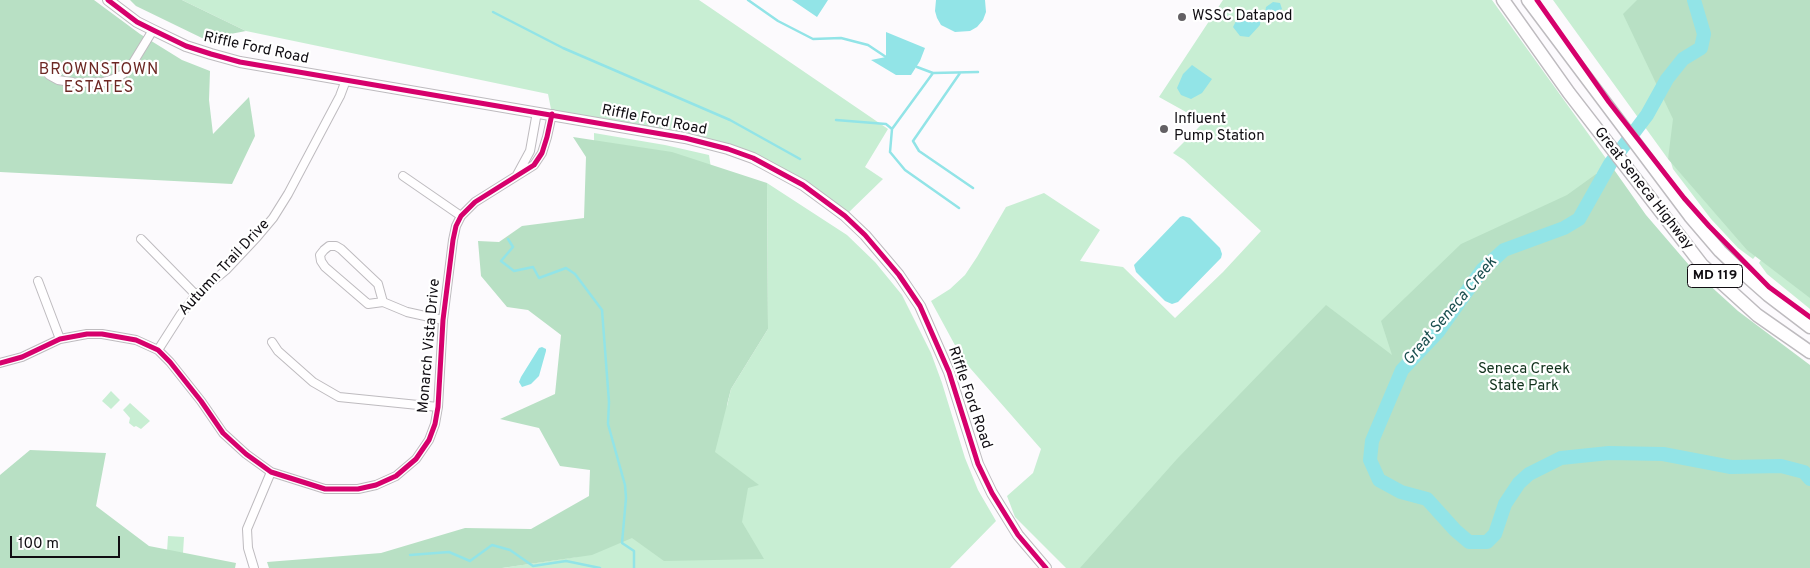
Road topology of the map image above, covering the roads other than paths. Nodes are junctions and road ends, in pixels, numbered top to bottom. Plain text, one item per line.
1 (108, 0) edge
2 (1503, 0) edge
3 (1528, 0) edge
4 (153, 30) junction
5 (49, 75) dead end
6 (346, 80) junction
7 (537, 112) junction
8 (552, 114) junction
9 (517, 174) junction
10 (403, 176) dead end
11 (461, 216) junction
12 (141, 239) dead end
13 (38, 281) dead end
14 (196, 295) junction
15 (383, 302) junction
16 (443, 320) junction
17 (1810, 327) edge
18 (60, 339) junction
19 (272, 342) dead end
20 (158, 350) junction
21 (1810, 352) edge
22 (0, 363) edge
23 (438, 407) junction
24 (270, 472) junction
25 (254, 568) edge
26 (1046, 568) edge

1 - 4 street, Riffle Ford Road
2 - 21 main road, Great Seneca Highway / MD 119
3 - 17 main road, Great Seneca Highway / MD 119
4 - 5 street
4 - 6 street, Riffle Ford Road
6 - 7 street, Riffle Ford Road
6 - 14 street, Autumn Trail Drive
7 - 8 street, Riffle Ford Road
7 - 9 street, Monarch Vista Drive
8 - 9 street, Monarch Vista Drive
8 - 26 street, Riffle Ford Road
9 - 11 street, Monarch Vista Drive
10 - 11 street
11 - 16 street, Monarch Vista Drive
12 - 14 street
13 - 18 street
14 - 20 street, Autumn Trail Drive
15 - 15 street
15 - 16 street
16 - 23 street, Monarch Vista Drive
18 - 20 street, Monarch Vista Drive
18 - 22 street, Monarch Vista Drive
19 - 23 street
20 - 24 street, Monarch Vista Drive
23 - 24 street, Monarch Vista Drive
24 - 25 street

